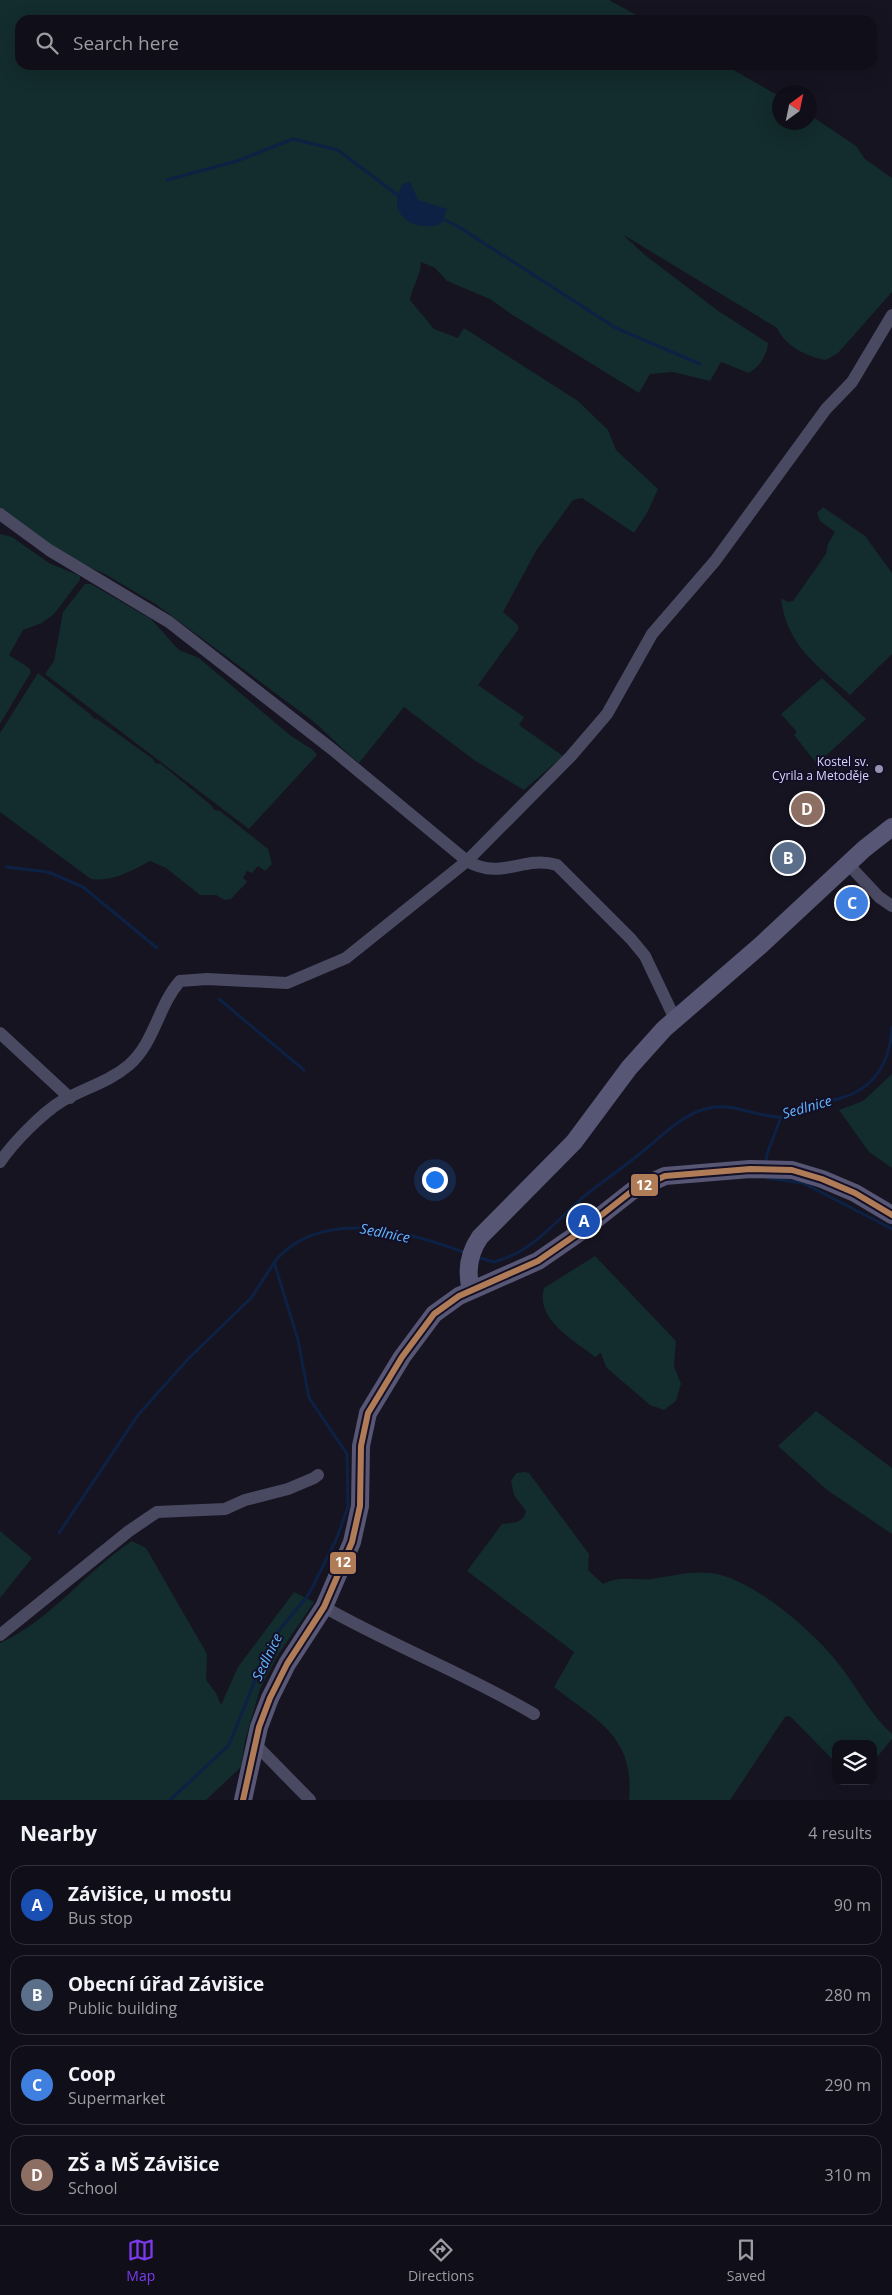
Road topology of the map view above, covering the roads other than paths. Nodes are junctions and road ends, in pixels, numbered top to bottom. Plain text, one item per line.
1 (892, 315) edge
2 (0, 514) edge
3 (892, 827) edge
4 (467, 861) junction
5 (848, 864) junction
6 (891, 905) edge
7 (675, 1019) junction
8 (0, 1033) edge
9 (70, 1098) junction
10 (0, 1162) edge
11 (892, 1215) edge
12 (471, 1290) junction
13 (318, 1475) dead end
14 (324, 1606) junction
15 (0, 1635) edge
16 (534, 1714) dead end
17 (255, 1744) junction
18 (243, 1800) edge
19 (310, 1800) edge

1 - 4 street
2 - 4 street
3 - 5 main road
4 - 7 street
4 - 9 street
5 - 6 street
5 - 7 main road
7 - 12 main road
8 - 9 street
9 - 10 street
11 - 12 main road
12 - 14 main road
13 - 15 street
14 - 16 street
14 - 17 main road
17 - 18 main road
17 - 19 street

